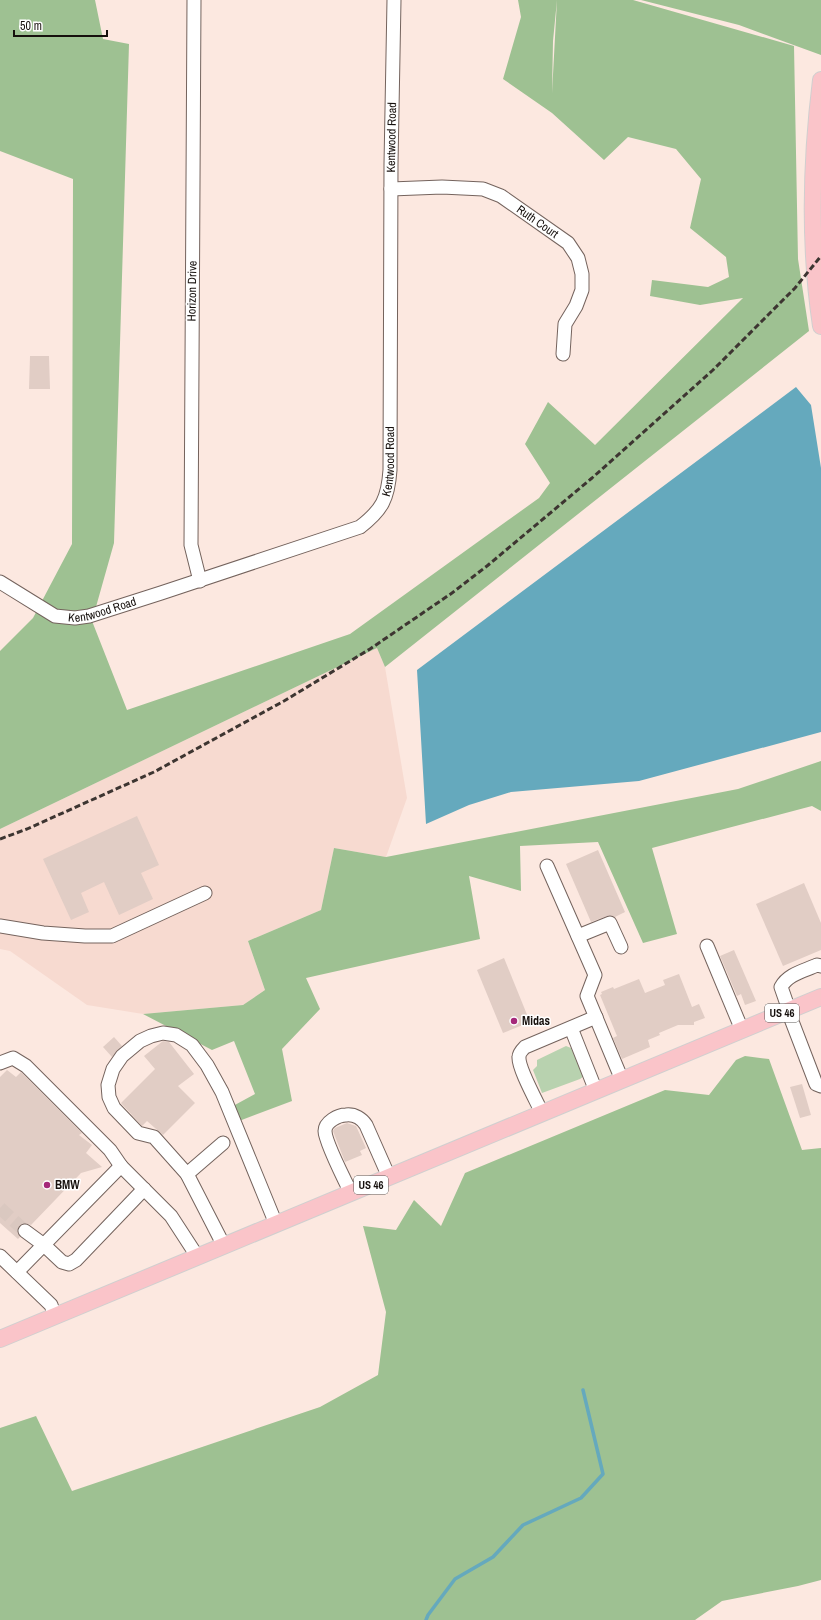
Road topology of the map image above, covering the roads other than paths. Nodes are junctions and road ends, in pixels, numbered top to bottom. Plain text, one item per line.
1 (194, 0) edge
2 (394, 0) edge
3 (821, 80) edge
4 (391, 189) junction
5 (821, 326) edge
6 (563, 354) dead end
7 (200, 581) junction
8 (0, 582) edge
9 (547, 866) dead end
10 (205, 894) dead end
11 (0, 926) edge
12 (578, 936) junction
13 (707, 946) dead end
14 (620, 947) dead end
15 (821, 966) edge
16 (821, 997) edge
17 (788, 1010) junction
18 (596, 1018) junction
19 (571, 1028) junction
20 (742, 1030) junction
21 (0, 1063) edge
22 (622, 1080) junction
23 (821, 1086) edge
24 (596, 1091) junction
25 (542, 1113) junction
26 (223, 1143) dead end
27 (121, 1166) junction
28 (187, 1174) junction
29 (389, 1177) junction
30 (144, 1189) junction
31 (351, 1193) junction
32 (276, 1224) junction
33 (25, 1231) tunnel mouth
34 (44, 1245) junction
35 (224, 1246) junction
36 (0, 1256) edge
37 (197, 1256) junction
38 (17, 1272) junction
39 (56, 1316) junction
40 (0, 1340) edge

1 - 7 street, Horizon Drive
2 - 4 street, Kentwood Road
3 - 5 main road
4 - 6 street, Ruth Court
4 - 7 street, Kentwood Road
7 - 8 street, Kentwood Road
9 - 12 street
10 - 11 street
12 - 14 street
12 - 18 street
13 - 20 street
15 - 17 street
16 - 17 main road, US 46
17 - 20 main road, US 46
17 - 23 street
18 - 19 street
18 - 22 street
19 - 24 street
19 - 25 street
20 - 22 main road, US 46
21 - 27 street
22 - 24 main road, US 46
24 - 25 main road, US 46
25 - 29 main road, US 46
26 - 28 street
27 - 30 street
27 - 34 street
28 - 32 street
28 - 35 street
29 - 31 main road, US 46
29 - 31 street
30 - 34 street
30 - 37 street
31 - 32 main road, US 46
32 - 35 main road, US 46
33 - 34 street
34 - 38 street
35 - 37 main road, US 46
36 - 38 street
37 - 39 main road, US 46
38 - 39 street
39 - 40 main road, US 46

